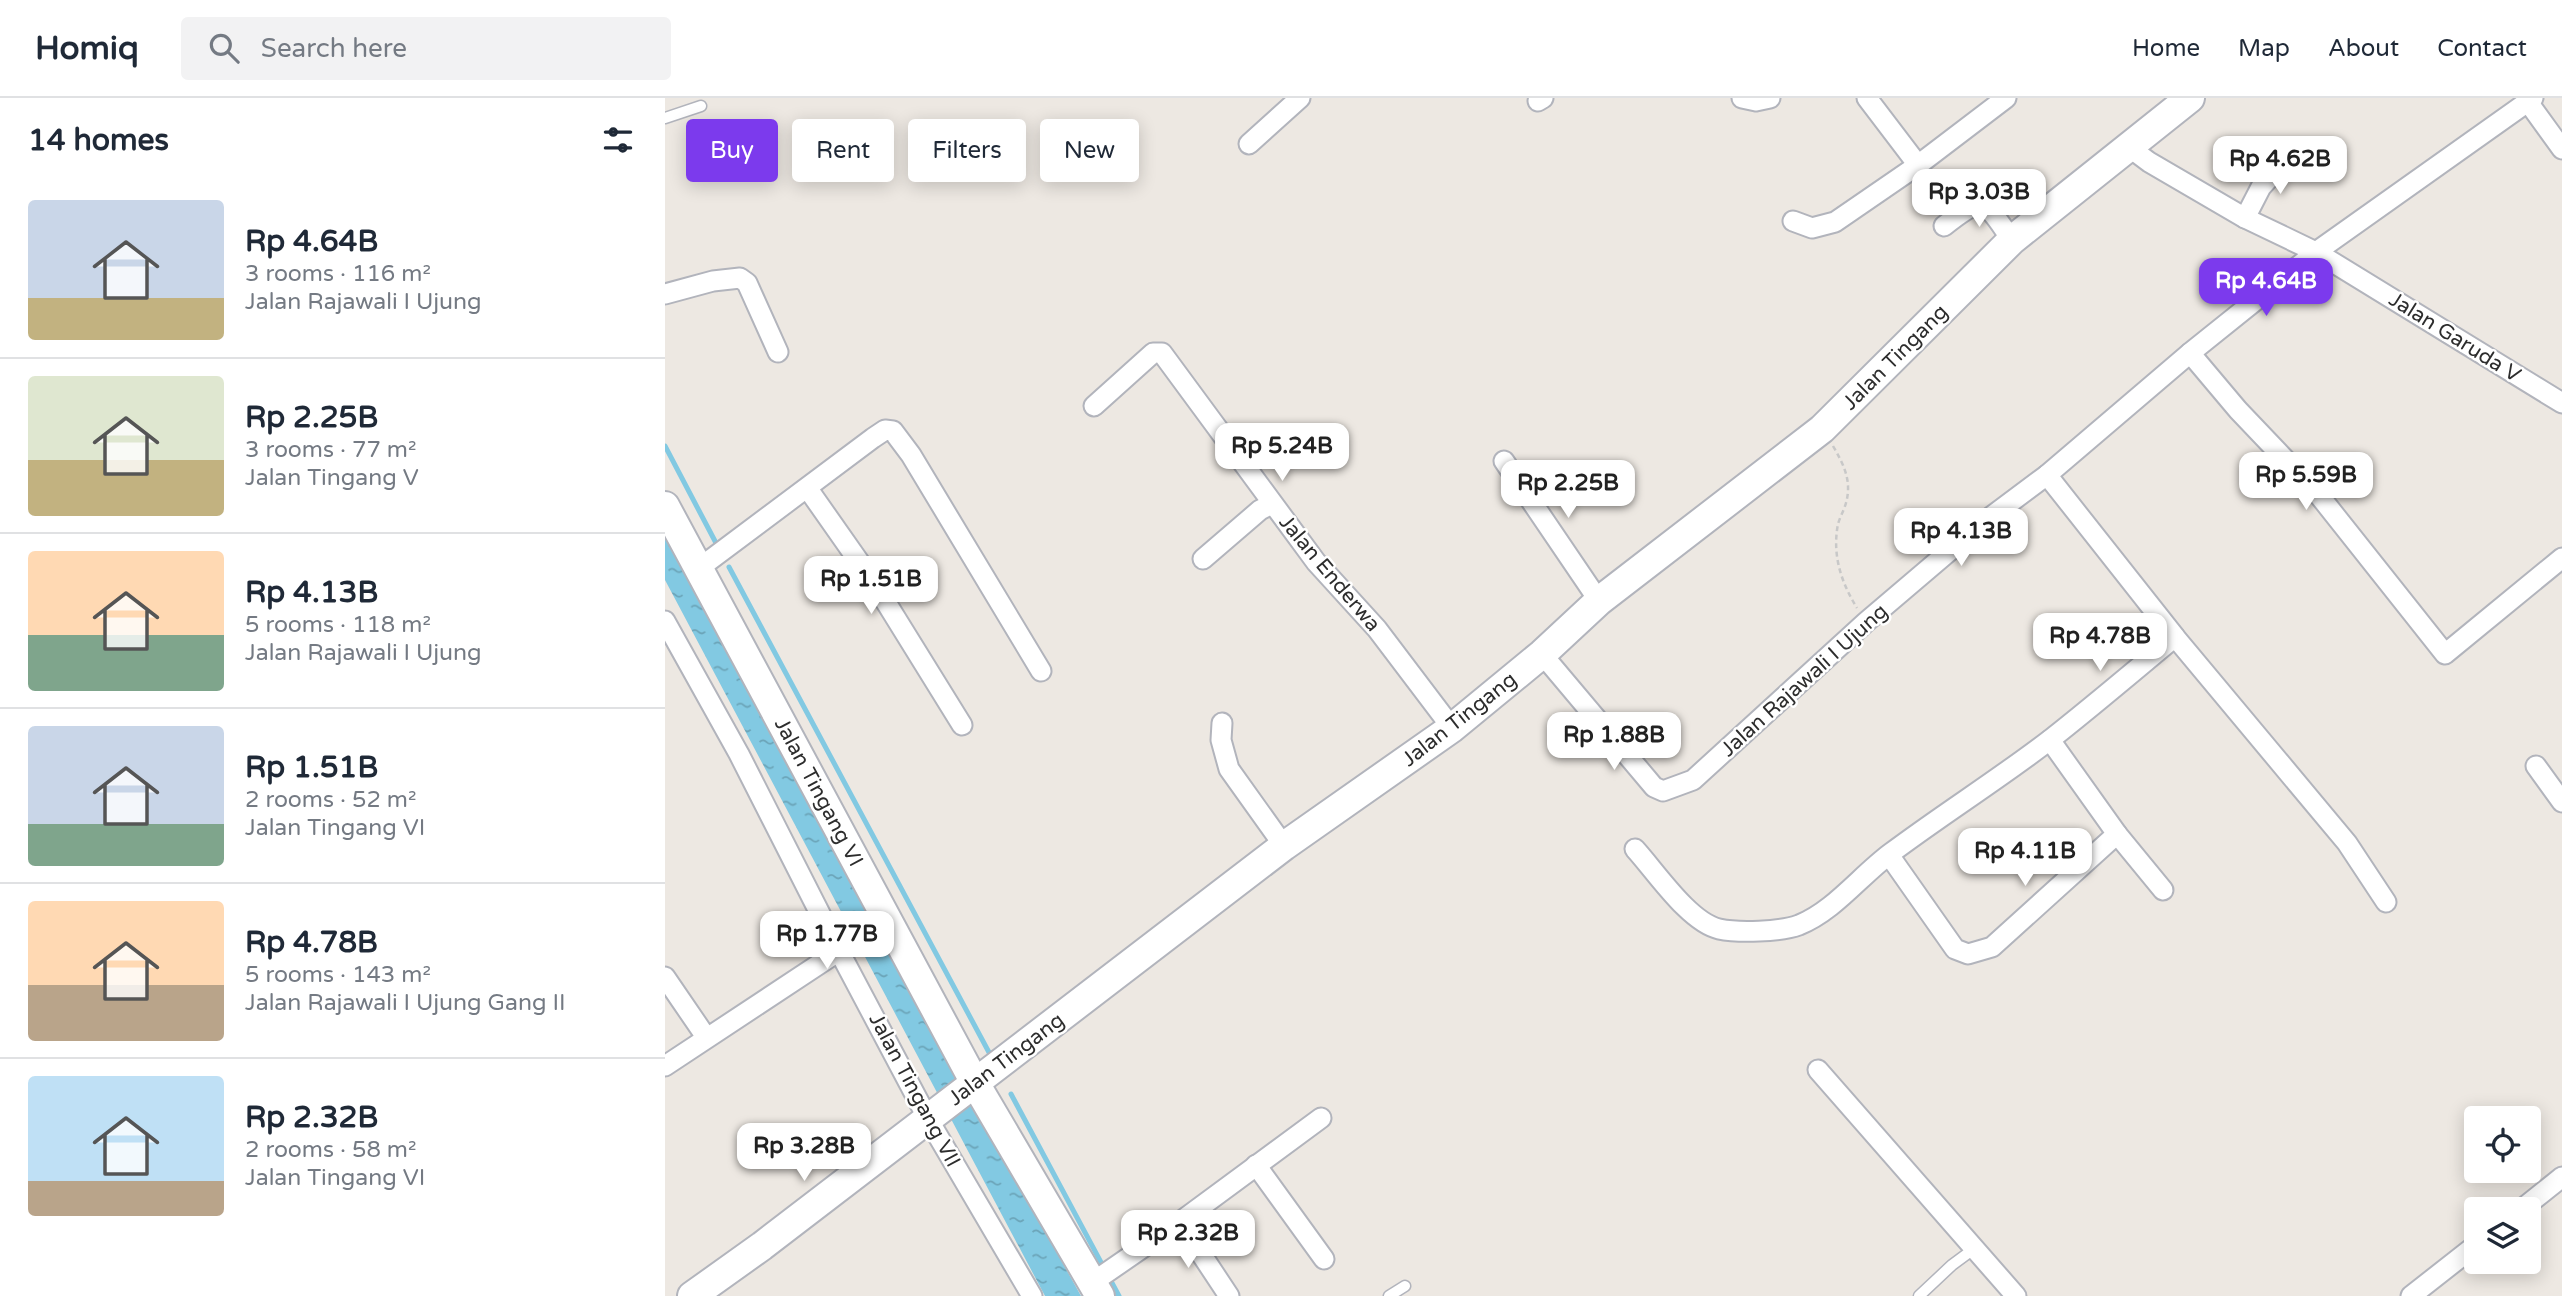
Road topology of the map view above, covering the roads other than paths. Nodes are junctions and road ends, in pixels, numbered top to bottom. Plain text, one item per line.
1 (1300, 98) edge
2 (1741, 98) edge
3 (1770, 98) edge
4 (1867, 98) edge
5 (2006, 98) edge
6 (2190, 98) edge
7 (2530, 100) edge
8 (701, 106) dead end
9 (665, 118) edge
10 (1249, 144) dead end
11 (2129, 147) junction
12 (2562, 149) edge
13 (2290, 155) dead end
14 (1918, 164) junction
15 (2245, 218) junction
16 (1793, 221) dead end
17 (1944, 226) dead end
18 (2012, 240) junction
19 (2316, 252) junction
20 (665, 294) edge
21 (778, 352) dead end
22 (2190, 353) junction
23 (2562, 403) edge
24 (1094, 406) dead end
25 (1504, 461) dead end
26 (2047, 475) junction
27 (808, 489) junction
28 (1272, 504) junction
29 (665, 506) edge
30 (2562, 558) edge
31 (1203, 559) dead end
32 (698, 569) junction
33 (1599, 601) junction
34 (665, 621) edge
35 (2175, 637) junction
36 (1542, 654) junction
37 (1041, 671) dead end
38 (1222, 723) dead end
39 (962, 725) dead end
40 (1452, 728) junction
41 (2050, 740) junction
42 (2536, 766) dead end
43 (2562, 802) edge
44 (2117, 834) junction
45 (1284, 846) junction
46 (1635, 849) dead end
47 (1889, 855) junction
48 (2163, 890) dead end
49 (2386, 902) dead end
50 (839, 951) junction
51 (665, 977) edge
52 (706, 1037) junction
53 (665, 1066) edge
54 (1818, 1070) dead end
55 (971, 1086) junction
56 (936, 1112) junction
57 (1321, 1118) dead end
58 (1256, 1165) junction
59 (2562, 1177) edge
60 (2537, 1197) edge
61 (1180, 1222) junction
62 (1976, 1248) junction
63 (2464, 1254) edge
64 (1324, 1259) dead end
65 (1405, 1286) dead end
66 (1096, 1289) edge
67 (692, 1296) edge
68 (1032, 1296) edge
69 (1229, 1296) edge
70 (1389, 1296) edge
71 (1919, 1296) edge
72 (2015, 1296) edge
73 (2411, 1296) edge

1 - 10 street
2 - 3 street
4 - 14 street
5 - 14 street
6 - 11 main road, Jalan Tingang
7 - 12 street
7 - 19 street, Jalan Rajawali I Ujung
8 - 9 lane
11 - 15 street, Jalan Garuda V
11 - 18 main road, Jalan Tingang
13 - 15 street
14 - 16 street
15 - 19 street, Jalan Garuda V
17 - 18 street
18 - 33 main road, Jalan Tingang
19 - 22 street, Jalan Rajawali I Ujung
19 - 23 street, Jalan Garuda V
20 - 21 street
22 - 26 street, Jalan Rajawali I Ujung
22 - 30 street
24 - 28 street, Jalan Enderwa
25 - 33 street
26 - 35 street
26 - 36 street, Jalan Rajawali I Ujung
27 - 32 street
27 - 37 street
27 - 39 street
28 - 31 street
28 - 40 street, Jalan Enderwa
29 - 32 main road, Jalan Tingang VI
32 - 55 main road, Jalan Tingang VI
33 - 36 main road, Jalan Tingang
34 - 50 street, Jalan Tingang VII
35 - 41 street
35 - 49 street
36 - 40 main road, Jalan Tingang
38 - 45 street
40 - 45 main road, Jalan Tingang
41 - 44 street
41 - 47 street
42 - 43 street
44 - 47 street
44 - 48 street
45 - 55 main road, Jalan Tingang
46 - 47 street
50 - 52 street
50 - 56 street, Jalan Tingang VII
51 - 52 street
52 - 53 street
54 - 62 street
55 - 56 main road, Jalan Tingang
55 - 66 main road, Jalan Tingang VI
56 - 67 main road, Jalan Tingang
56 - 68 street, Jalan Tingang VII
57 - 58 street
58 - 61 street
58 - 64 street
59 - 60 street
61 - 66 street
61 - 69 street
62 - 71 lane
62 - 72 street
63 - 73 street
65 - 70 lane

